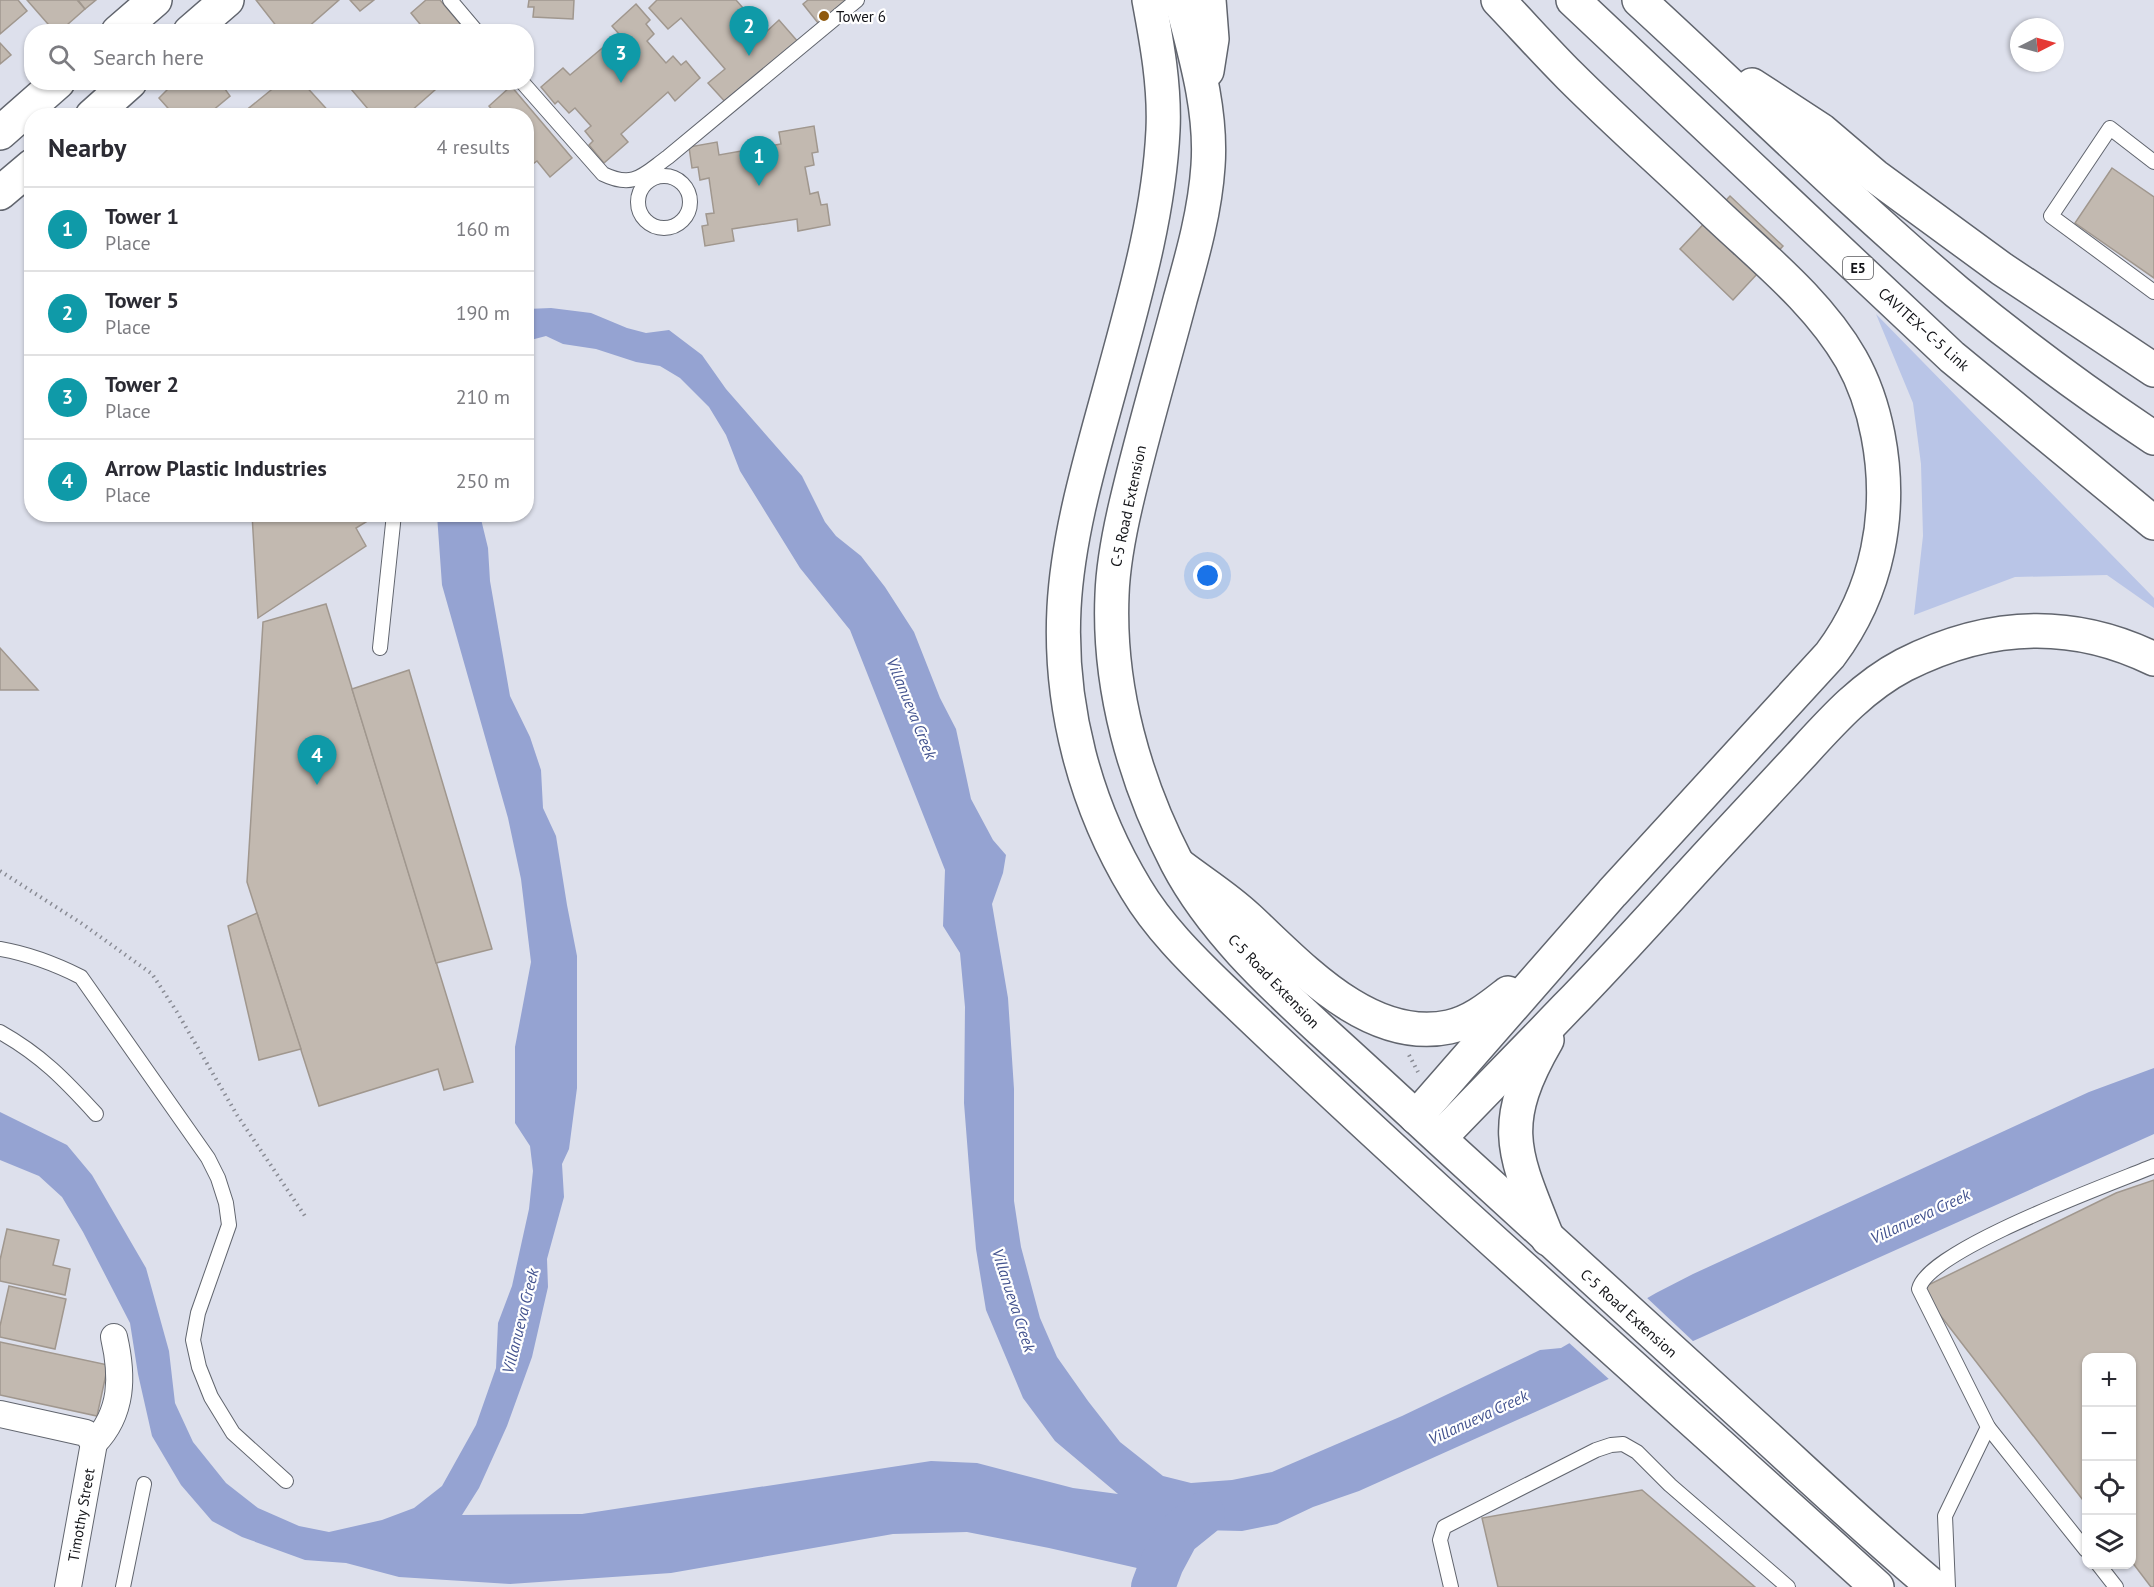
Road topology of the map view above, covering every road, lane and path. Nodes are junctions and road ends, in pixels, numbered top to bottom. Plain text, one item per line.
1 (154, 0) edge
2 (227, 0) edge
3 (450, 0) edge
4 (857, 0) edge
5 (1181, 0) edge
6 (1209, 0) edge
7 (1498, 0) edge
8 (1573, 0) edge
9 (1640, 0) edge
10 (1147, 9) edge
11 (127, 24) edge
12 (199, 24) edge
13 (470, 24) edge
14 (1680, 37) junction
15 (49, 90) edge
16 (65, 90) edge
17 (121, 90) edge
18 (529, 90) edge
19 (1204, 97) junction
20 (28, 108) edge
21 (87, 108) edge
22 (101, 108) edge
23 (24, 112) edge
24 (0, 133) edge
25 (668, 157) junction
26 (2154, 162) edge
27 (24, 173) edge
28 (673, 177) junction
29 (641, 182) junction
30 (0, 193) edge
31 (2154, 292) edge
32 (2154, 370) edge
33 (2154, 438) edge
34 (393, 522) edge
35 (2154, 523) edge
36 (380, 648) dead end
37 (2154, 659) edge
38 (1179, 865) junction
39 (0, 871) edge
40 (0, 949) edge
41 (1560, 955) junction
42 (1566, 1008) junction
43 (0, 1032) edge
44 (1405, 1049) dead end
45 (1420, 1076) dead end
46 (96, 1114) dead end
47 (1416, 1117) junction
48 (1440, 1138) junction
49 (2154, 1166) edge
50 (307, 1219) dead end
51 (1548, 1239) junction
52 (114, 1337) dead end
53 (0, 1414) edge
54 (1988, 1427) junction
55 (94, 1443) junction
56 (286, 1481) dead end
57 (144, 1484) dead end
58 (2082, 1545) edge
59 (2102, 1569) edge
60 (68, 1587) edge
61 (123, 1587) edge
62 (1450, 1587) edge
63 (1788, 1587) edge
64 (1877, 1587) edge
65 (1934, 1587) edge
66 (1948, 1587) edge
67 (2116, 1587) edge

1 - 11 main road
2 - 12 main road
3 - 13 lane
4 - 25 lane
5 - 19 main road, C-5 Road Extension
6 - 19 main road
7 - 41 main road
8 - 35 main road, CAVITEX–C-5 Link / E5
9 - 14 main road
10 - 64 main road
14 - 32 main road
14 - 33 main road
15 - 20 main road
16 - 21 main road
17 - 22 main road
18 - 29 lane
19 - 38 main road, C-5 Road Extension
23 - 24 main road
25 - 28 lane
25 - 29 lane
26 - 31 lane
27 - 30 main road
28 - 29 lane
28 - 29 lane
34 - 36 lane
37 - 42 main road
38 - 41 main road
38 - 47 main road, C-5 Road Extension
39 - 50 path
40 - 56 lane
41 - 47 main road
42 - 48 main road
42 - 51 main road
43 - 46 lane
44 - 45 path
47 - 48 main road, C-5 Road Extension
48 - 51 main road, C-5 Road Extension
49 - 54 lane
51 - 65 main road, C-5 Road Extension
52 - 55 street
53 - 55 street
54 - 58 lane
54 - 66 lane
55 - 60 street, Timothy Street
57 - 61 lane
59 - 67 lane
62 - 63 lane

